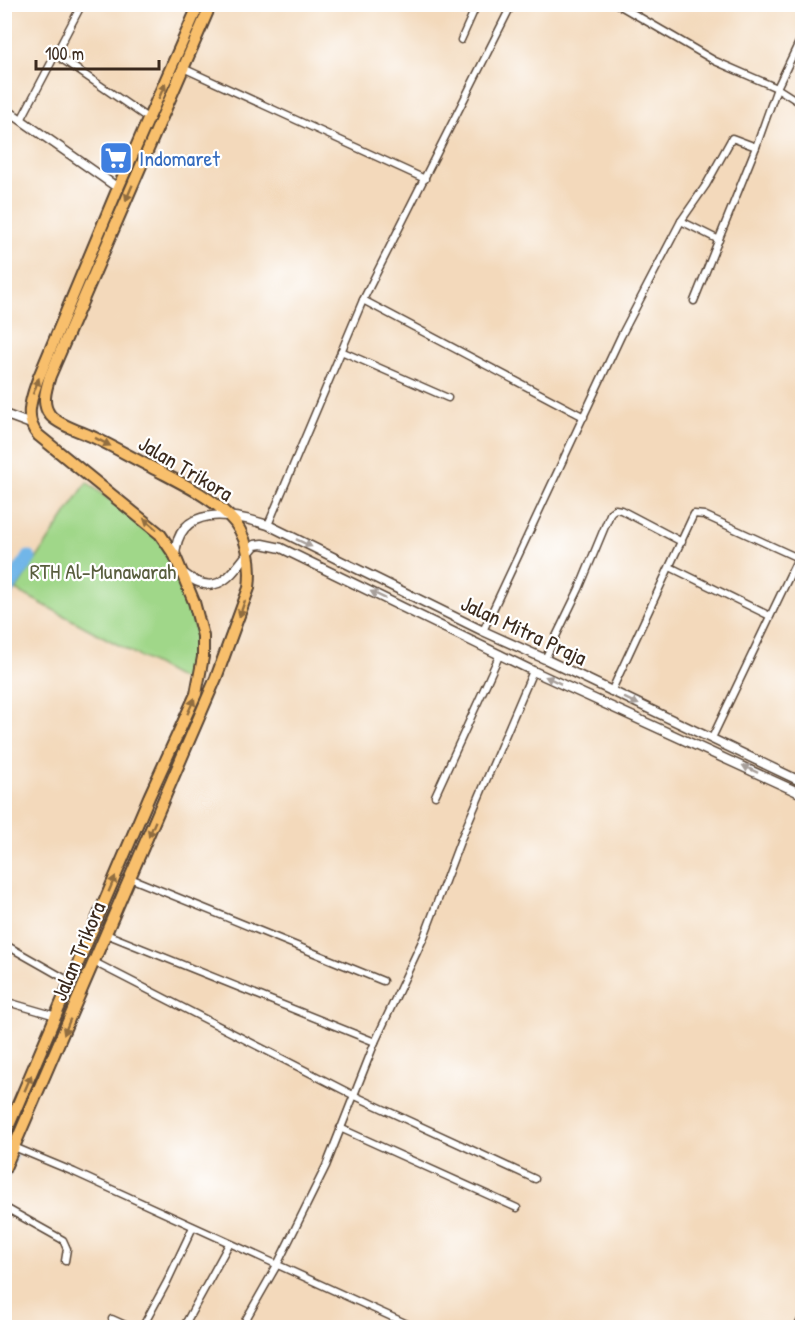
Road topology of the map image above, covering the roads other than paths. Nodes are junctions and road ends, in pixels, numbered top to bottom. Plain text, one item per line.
1 (82, 4) edge
2 (199, 4) edge
3 (211, 4) edge
4 (477, 4) edge
5 (512, 4) edge
6 (617, 4) edge
7 (802, 36) edge
8 (461, 40) dead end
9 (56, 55) junction
10 (183, 68) junction
11 (777, 88) junction
12 (802, 104) edge
13 (4, 108) edge
14 (149, 119) junction
15 (21, 120) junction
16 (756, 147) junction
17 (425, 179) junction
18 (118, 188) junction
19 (681, 221) junction
20 (719, 240) junction
21 (97, 252) junction
22 (91, 268) junction
23 (363, 300) junction
24 (694, 301) dead end
25 (341, 351) junction
26 (448, 399) dead end
27 (4, 414) edge
28 (584, 417) junction
29 (31, 424) junction
30 (230, 516) junction
31 (268, 525) junction
32 (682, 542) junction
33 (248, 552) junction
34 (175, 556) junction
35 (670, 567) junction
36 (182, 572) junction
37 (770, 616) junction
38 (483, 631) junction
39 (500, 654) junction
40 (545, 659) junction
41 (533, 671) junction
42 (611, 692) junction
43 (712, 738) junction
44 (802, 782) edge
45 (802, 794) edge
46 (435, 796) dead end
47 (149, 797) junction
48 (162, 804) junction
49 (130, 878) junction
50 (106, 934) junction
51 (4, 944) edge
52 (94, 962) junction
53 (383, 981) dead end
54 (71, 982) junction
55 (4, 1001) edge
56 (56, 1016) junction
57 (375, 1042) junction
58 (353, 1095) junction
59 (16, 1109) junction
60 (28, 1114) junction
61 (340, 1128) junction
62 (4, 1137) edge
63 (14, 1147) junction
64 (4, 1170) edge
65 (535, 1179) dead end
66 (4, 1207) edge
67 (517, 1208) dead end
68 (193, 1227) junction
69 (229, 1244) junction
70 (65, 1261) dead end
71 (277, 1265) junction
72 (802, 1318) edge
73 (112, 1319) dead end
74 (132, 1328) edge
75 (142, 1328) edge
76 (183, 1328) edge
77 (241, 1328) edge
78 (416, 1328) edge
79 (797, 1328) edge

1 - 9 street
14 -> 2 main road, Jalan Trikora
3 - 10 main road, Jalan Trikora
4 - 8 street
5 - 17 street
6 - 11 street
7 - 11 street
9 - 14 street
9 - 15 street
10 - 17 street
10 -> 21 main road, Jalan Trikora
11 - 12 street
11 - 16 street
13 - 15 street
14 - 18 main road, Jalan Trikora
15 - 18 street
16 - 19 street
16 - 20 street
17 - 23 street
18 - 21 main road, Jalan Trikora
19 - 20 street
19 - 28 street
20 - 24 street
21 - 22 main road, Jalan Trikora
29 -> 22 main road, Jalan Trikora
22 -> 30 main road, Jalan Trikora
23 - 25 street
23 - 28 street
25 - 26 street
25 - 31 street
27 - 29 street
28 - 38 street
34 -> 29 main road, Jalan Trikora
30 - 31 street, Jalan Mitra Praja
30 - 33 main road, Jalan Trikora
30 - 34 street
31 -> 38 street, Jalan Mitra Praja
32 - 35 street
32 - 37 street
32 - 40 street
33 - 36 street
39 -> 33 street, Jalan Mitra Praja
33 -> 48 main road, Jalan Trikora
34 - 36 main road, Jalan Trikora
35 - 37 street
35 - 42 street
47 -> 36 main road, Jalan Trikora
37 - 43 street
38 - 40 street, Jalan Mitra Praja
39 - 41 street, Jalan Mitra Praja
39 - 46 street
40 - 42 street, Jalan Mitra Praja
45 -> 41 street, Jalan Mitra Praja
41 - 57 street
42 -> 43 street, Jalan Mitra Praja
43 - 44 street, Jalan Mitra Praja
47 - 48 main road
54 -> 47 main road, Jalan Trikora
48 -> 49 main road, Jalan Trikora
49 - 50 main road, Jalan Trikora
49 - 53 street
50 - 52 main road, Jalan Trikora
50 - 57 street
51 - 54 street
52 - 58 street
52 -> 60 main road, Jalan Trikora
54 - 56 main road, Jalan Trikora
55 - 56 street
59 -> 56 main road, Jalan Trikora
57 - 58 street
58 - 61 street
58 - 65 street
59 - 60 main road
59 - 62 main road, Jalan Trikora
60 - 63 main road, Jalan Trikora
61 - 67 street
61 - 71 street
63 - 64 main road, Jalan Trikora
63 - 68 street
66 - 70 street
68 - 69 street
68 - 75 street
69 - 71 street
69 - 76 street
71 - 77 street
71 - 78 street
72 - 79 street
73 - 74 street

